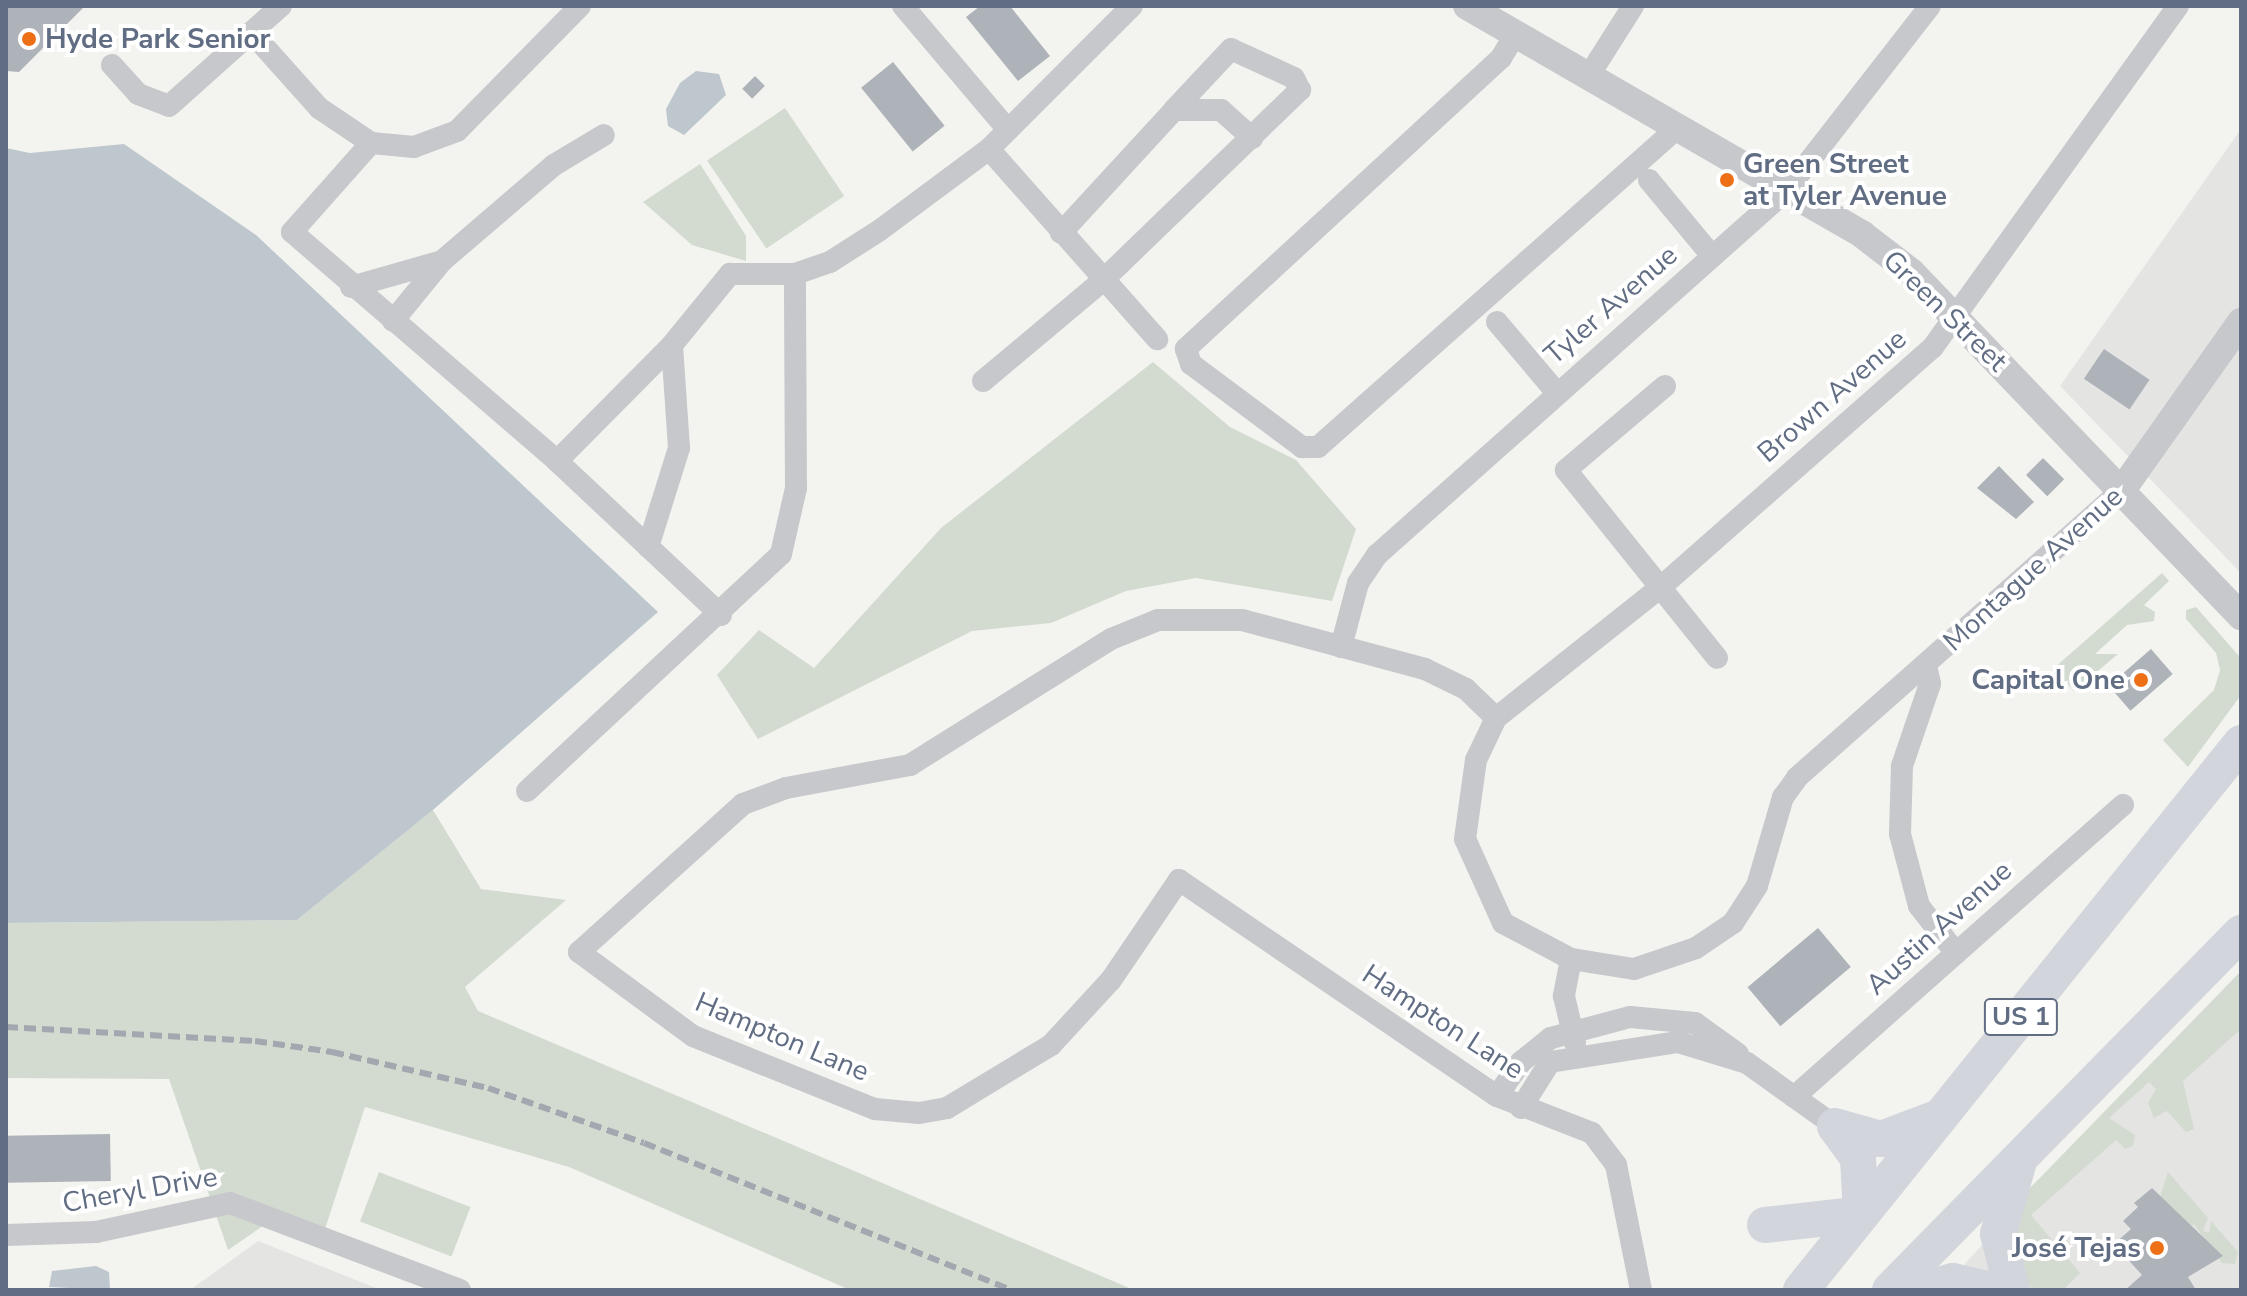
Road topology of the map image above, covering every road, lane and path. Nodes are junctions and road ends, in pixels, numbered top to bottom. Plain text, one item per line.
1 (281, 6) edge
2 (580, 6) edge
3 (903, 6) edge
4 (1132, 6) edge
5 (1467, 6) edge
6 (1633, 6) edge
7 (1930, 6) edge
8 (2178, 6) edge
9 (252, 33) junction
10 (1516, 33) junction
11 (112, 65) dead end
12 (1588, 77) junction
13 (1174, 110) junction
14 (1677, 128) junction
15 (1008, 130) junction
16 (604, 135) dead end
17 (1252, 138) junction
18 (371, 143) junction
19 (989, 149) junction
20 (1649, 180) dead end
21 (1786, 191) junction
22 (1061, 233) junction
23 (1712, 256) junction
24 (442, 261) junction
25 (795, 274) junction
26 (1101, 282) junction
27 (351, 287) junction
28 (1958, 318) junction
29 (393, 321) junction
30 (1497, 322) dead end
31 (2241, 322) edge
32 (1157, 339) dead end
33 (672, 345) junction
34 (983, 381) dead end
35 (1665, 386) dead end
36 (1557, 393) junction
37 (557, 461) junction
38 (2122, 490) junction
39 (648, 547) junction
40 (1662, 586) junction
41 (721, 615) junction
42 (2241, 616) edge
43 (1341, 647) junction
44 (1717, 658) dead end
45 (1926, 666) junction
46 (1496, 718) junction
47 (2241, 743) edge
48 (527, 791) dead end
49 (2123, 805) dead end
50 (2241, 933) edge
51 (1956, 953) junction
52 (1571, 959) junction
53 (1651, 1015) junction
54 (1571, 1030) junction
55 (1652, 1042) junction
56 (1577, 1055) junction
57 (1747, 1063) junction
58 (1497, 1096) junction
59 (1794, 1097) junction
60 (1521, 1108) junction
61 (1943, 1114) junction
62 (1835, 1126) junction
63 (2021, 1157) junction
64 (1861, 1214) junction
65 (6, 1235) edge
66 (460, 1290) edge
67 (1641, 1290) edge
68 (1798, 1290) edge
69 (1890, 1290) edge
70 (1923, 1290) edge
71 (1991, 1290) edge
72 (2012, 1290) edge

1 - 9 street
2 - 18 street
3 - 15 street
4 - 15 street
5 - 10 street, Green Street
6 - 12 street
7 - 21 street, Tyler Avenue
8 - 28 street, Brown Avenue
9 - 11 street
9 - 18 street
10 - 12 street, Green Street
10 - 14 street
12 - 14 street, Green Street
13 - 17 street
13 - 17 street
13 - 22 street
14 - 21 street, Green Street
15 - 19 street
16 - 24 street
17 - 26 street
18 - 27 street
19 - 22 street
19 - 25 street
20 - 23 street
21 - 23 street, Tyler Avenue
21 - 28 street, Green Street
22 - 26 street
23 - 36 street, Tyler Avenue
24 - 27 street
24 - 29 street
25 - 33 street
25 - 41 street
26 - 32 street
26 - 34 street
27 - 29 street
28 - 38 street, Green Street
28 - 40 street, Brown Avenue
29 - 37 street
30 - 36 street
31 - 38 street, Montague Avenue
33 - 37 street
33 - 39 street
35 - 40 street
36 - 43 street, Tyler Avenue
37 - 39 street
38 - 42 street, Green Street
38 - 45 street, Montague Avenue
39 - 41 street
40 - 44 street
40 - 46 street, Brown Avenue
41 - 48 street
43 - 46 street, Hampton Lane
43 - 58 street, Hampton Lane
45 - 51 street
45 - 52 street, Montague Avenue
46 - 52 street
47 - 61 highway, US 1
49 - 51 street, Austin Avenue
50 - 63 highway
51 - 59 street, Austin Avenue
52 - 54 street
53 - 54 street
53 - 55 street
53 - 57 street
54 - 56 street
54 - 58 street
55 - 56 street
55 - 57 street
56 - 60 street
57 - 59 street
58 - 60 street, Hampton Lane
59 - 62 street
60 - 67 street, Hampton Lane
61 - 62 highway
61 - 64 highway, US 1
62 - 64 highway
63 - 69 highway
63 - 72 highway
64 - 68 highway, US 1
64 - 68 highway
65 - 66 street, Cheryl Drive
70 - 71 highway

